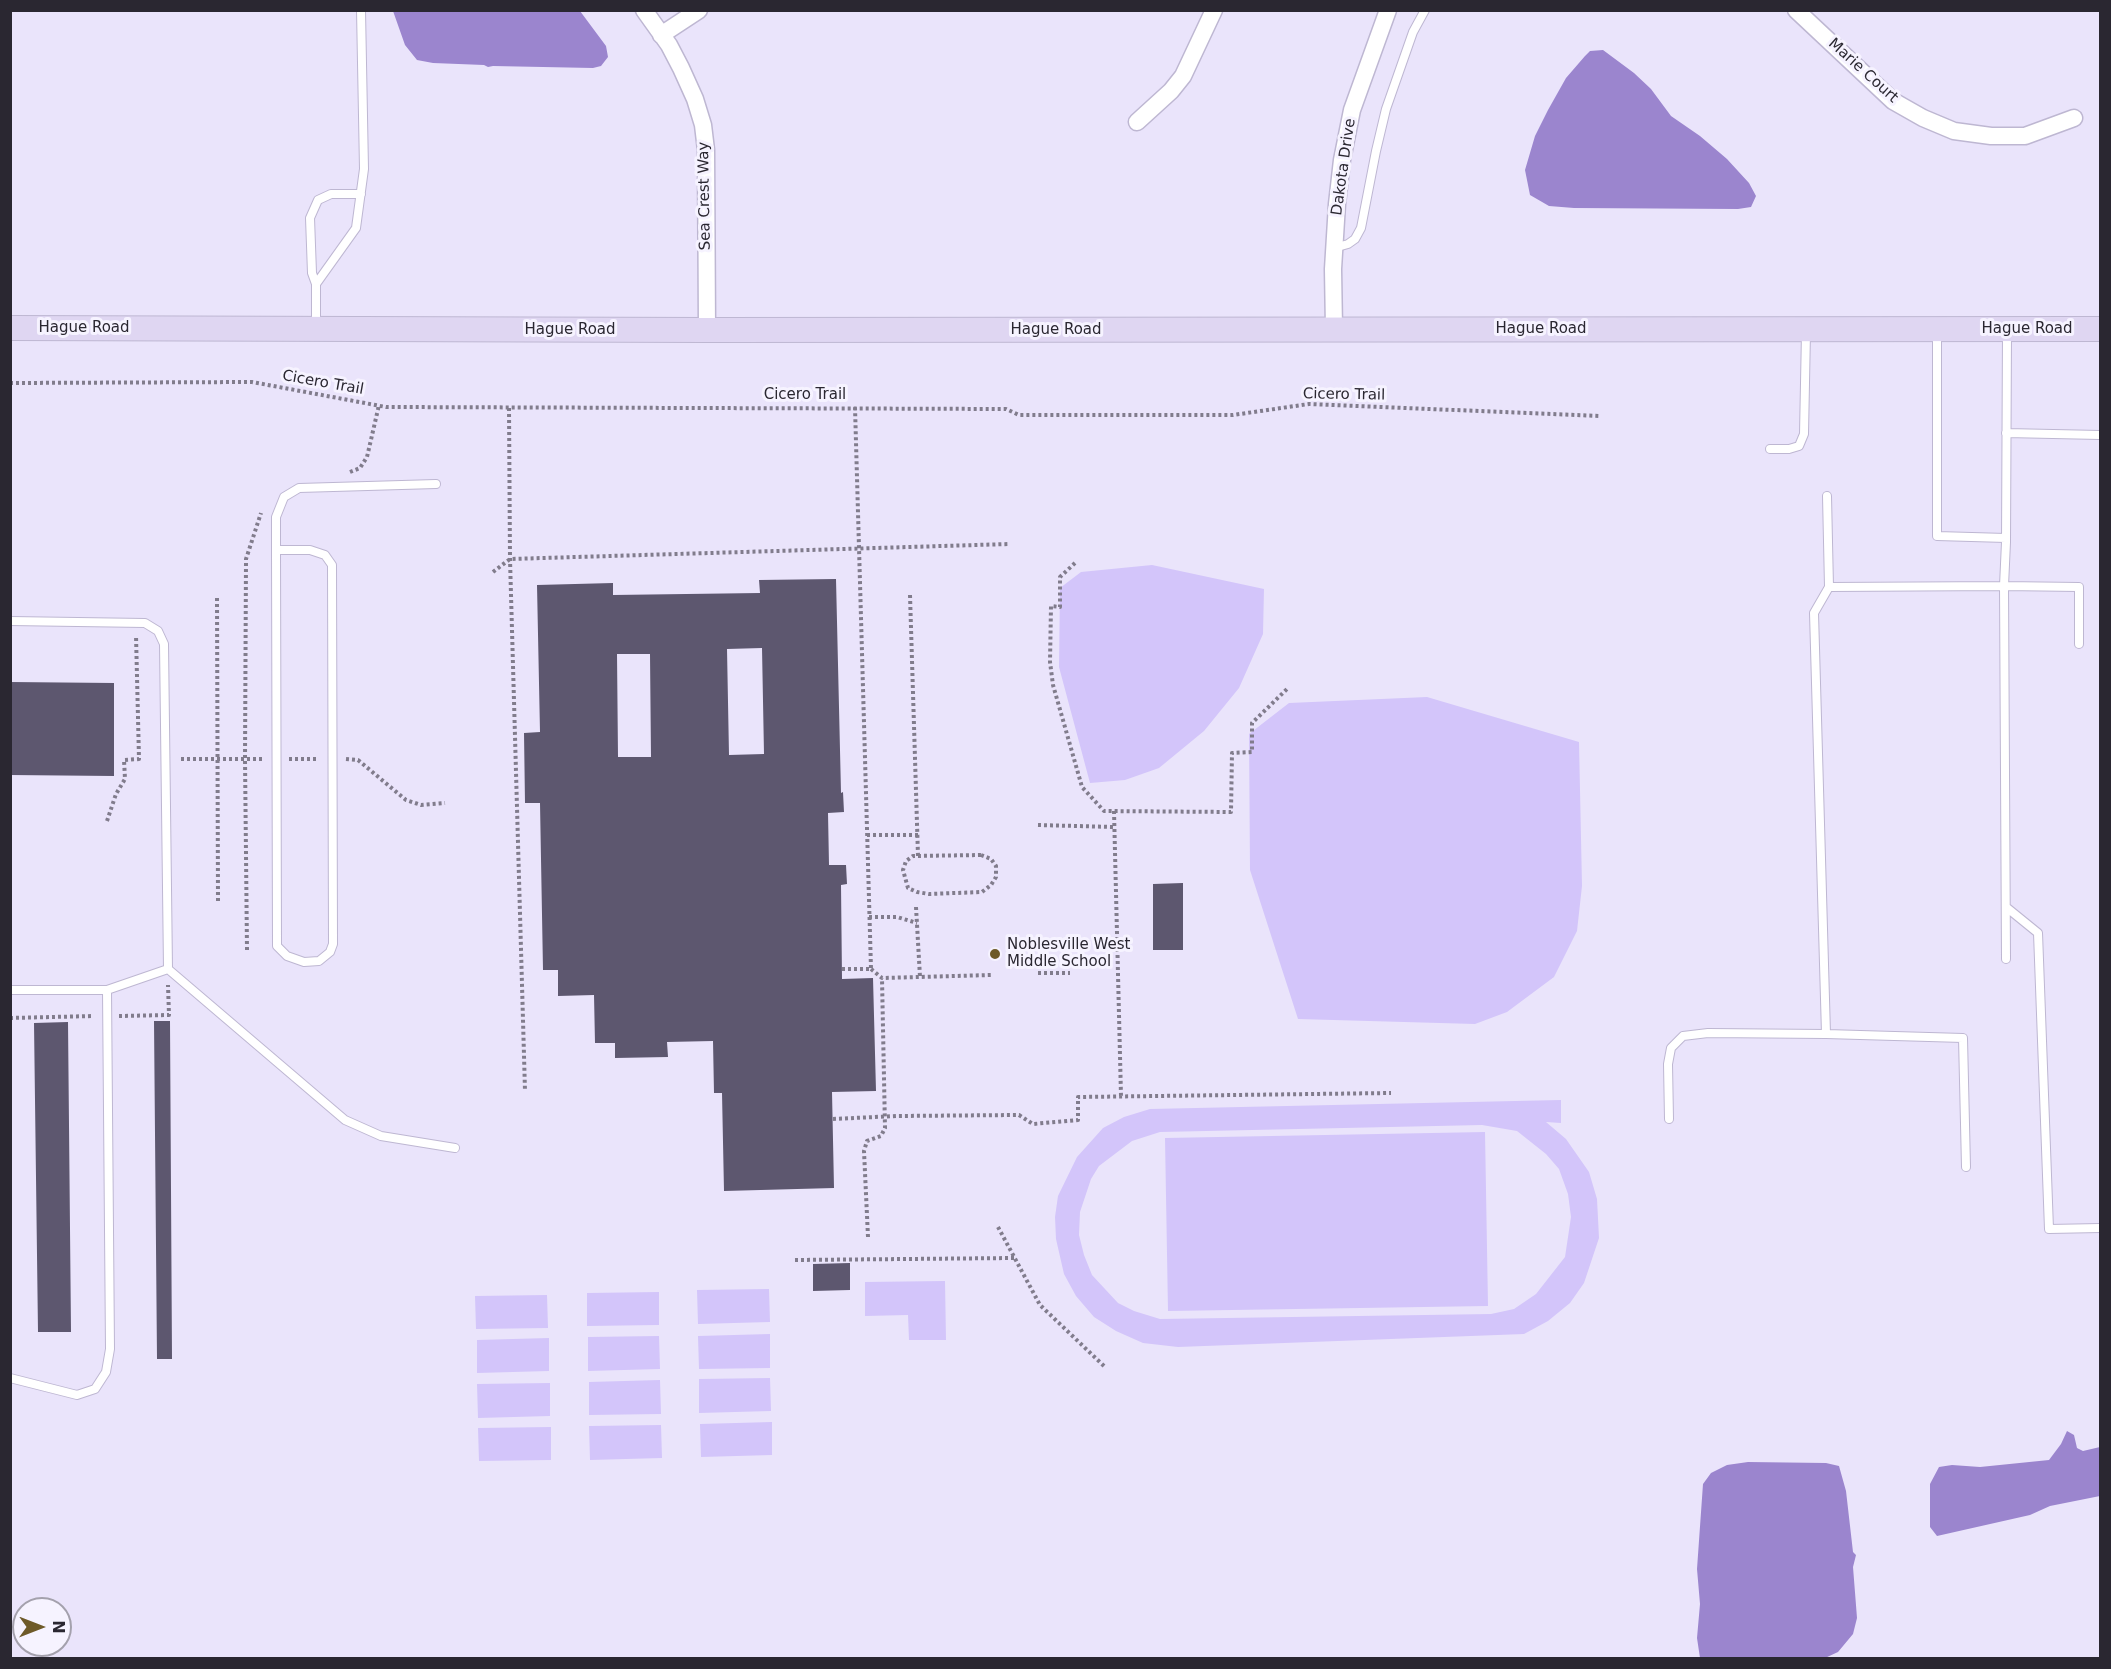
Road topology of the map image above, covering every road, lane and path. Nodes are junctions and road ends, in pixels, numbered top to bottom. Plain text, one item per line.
1 (361, 10) edge
2 (644, 10) edge
3 (699, 10) edge
4 (1215, 10) edge
5 (1388, 10) edge
6 (1425, 10) edge
7 (1796, 10) edge
8 (661, 35) junction
9 (2074, 118) dead end
10 (1137, 122) dead end
11 (361, 194) junction
12 (1334, 248) junction
13 (316, 284) junction
14 (10, 328) edge
15 (316, 328) junction
16 (1806, 328) junction
17 (1937, 328) junction
18 (2007, 328) junction
19 (1334, 329) junction
20 (2100, 329) edge
21 (707, 330) junction
22 (10, 383) edge
23 (855, 407) junction
24 (509, 408) junction
25 (1600, 416) dead end
26 (2006, 433) junction
27 (2100, 435) edge
28 (1770, 449) dead end
29 (436, 484) dead end
30 (1827, 496) dead end
31 (2006, 538) junction
32 (1009, 544) dead end
33 (859, 549) junction
34 (276, 550) junction
35 (510, 559) junction
36 (1075, 563) dead end
37 (493, 572) dead end
38 (2004, 586) junction
39 (1829, 587) junction
40 (910, 595) dead end
41 (217, 598) dead end
42 (10, 621) edge
43 (136, 622) junction
44 (2079, 644) dead end
45 (1287, 689) dead end
46 (181, 759) dead end
47 (216, 759) junction
48 (263, 759) dead end
49 (289, 759) dead end
50 (319, 759) dead end
51 (346, 759) dead end
52 (445, 803) dead end
53 (1114, 811) junction
54 (107, 821) dead end
55 (1038, 825) dead end
56 (1114, 827) junction
57 (867, 835) junction
58 (918, 835) junction
59 (918, 856) junction
60 (219, 901) dead end
61 (916, 907) dead end
62 (2006, 907) junction
63 (869, 917) junction
64 (917, 923) junction
65 (2006, 959) dead end
66 (168, 969) junction
67 (842, 969) dead end
68 (871, 969) junction
69 (1038, 973) dead end
70 (1070, 973) dead end
71 (991, 975) dead end
72 (920, 977) junction
73 (882, 978) junction
74 (10, 990) edge
75 (107, 990) junction
76 (107, 1016) junction
77 (10, 1018) edge
78 (1826, 1034) junction
79 (525, 1090) dead end
80 (1391, 1093) dead end
81 (1121, 1096) junction
82 (885, 1116) junction
83 (833, 1119) dead end
84 (1669, 1119) dead end
85 (455, 1148) dead end
86 (1966, 1167) dead end
87 (998, 1227) dead end
88 (2100, 1228) edge
89 (868, 1238) dead end
90 (1015, 1258) junction
91 (795, 1260) dead end
92 (1104, 1366) dead end
93 (10, 1378) edge

1 - 11 lane
2 - 8 street, Sea Crest Way
3 - 8 street
4 - 10 street
5 - 12 street, Dakota Drive
6 - 12 lane
7 - 9 street, Marie Court
8 - 21 street, Sea Crest Way
11 - 13 lane
11 - 13 lane
12 - 19 street, Dakota Drive
13 - 15 lane
14 - 15 main road, Hague Road
15 - 21 main road, Hague Road
16 - 17 main road, Hague Road
16 - 19 main road, Hague Road
16 - 28 lane
17 - 18 main road, Hague Road
17 - 31 lane
18 - 20 main road, Hague Road
18 - 26 lane
19 - 21 main road, Hague Road
22 - 24 path, Cicero Trail
23 - 24 path, Cicero Trail
23 - 25 path, Cicero Trail
23 - 33 path
24 - 35 path
26 - 27 lane
26 - 31 lane
29 - 34 lane
30 - 39 lane
31 - 38 lane
32 - 33 path
33 - 35 path
33 - 57 path
34 - 34 lane
35 - 37 path
35 - 79 path
36 - 53 path
38 - 39 lane
38 - 44 lane
38 - 62 lane
39 - 78 lane
40 - 58 path
41 - 47 path
42 - 43 lane
43 - 54 path
43 - 66 lane
45 - 53 path
46 - 47 path
47 - 48 path
47 - 60 path
49 - 50 path
51 - 52 path
53 - 56 path
55 - 56 path
56 - 81 path
57 - 58 path
57 - 63 path
58 - 59 path
59 - 59 path
61 - 64 path
62 - 65 lane
62 - 88 lane
63 - 64 path
63 - 68 path
64 - 72 path
66 - 75 lane
66 - 76 path
66 - 85 lane
67 - 68 path
68 - 73 path
69 - 70 path
71 - 72 path
72 - 73 path
73 - 82 path
74 - 75 lane
75 - 76 lane
76 - 77 path
76 - 93 lane
78 - 84 lane
78 - 86 lane
80 - 81 path
81 - 82 path
82 - 83 path
82 - 89 path
87 - 90 path
90 - 91 path
90 - 92 path

